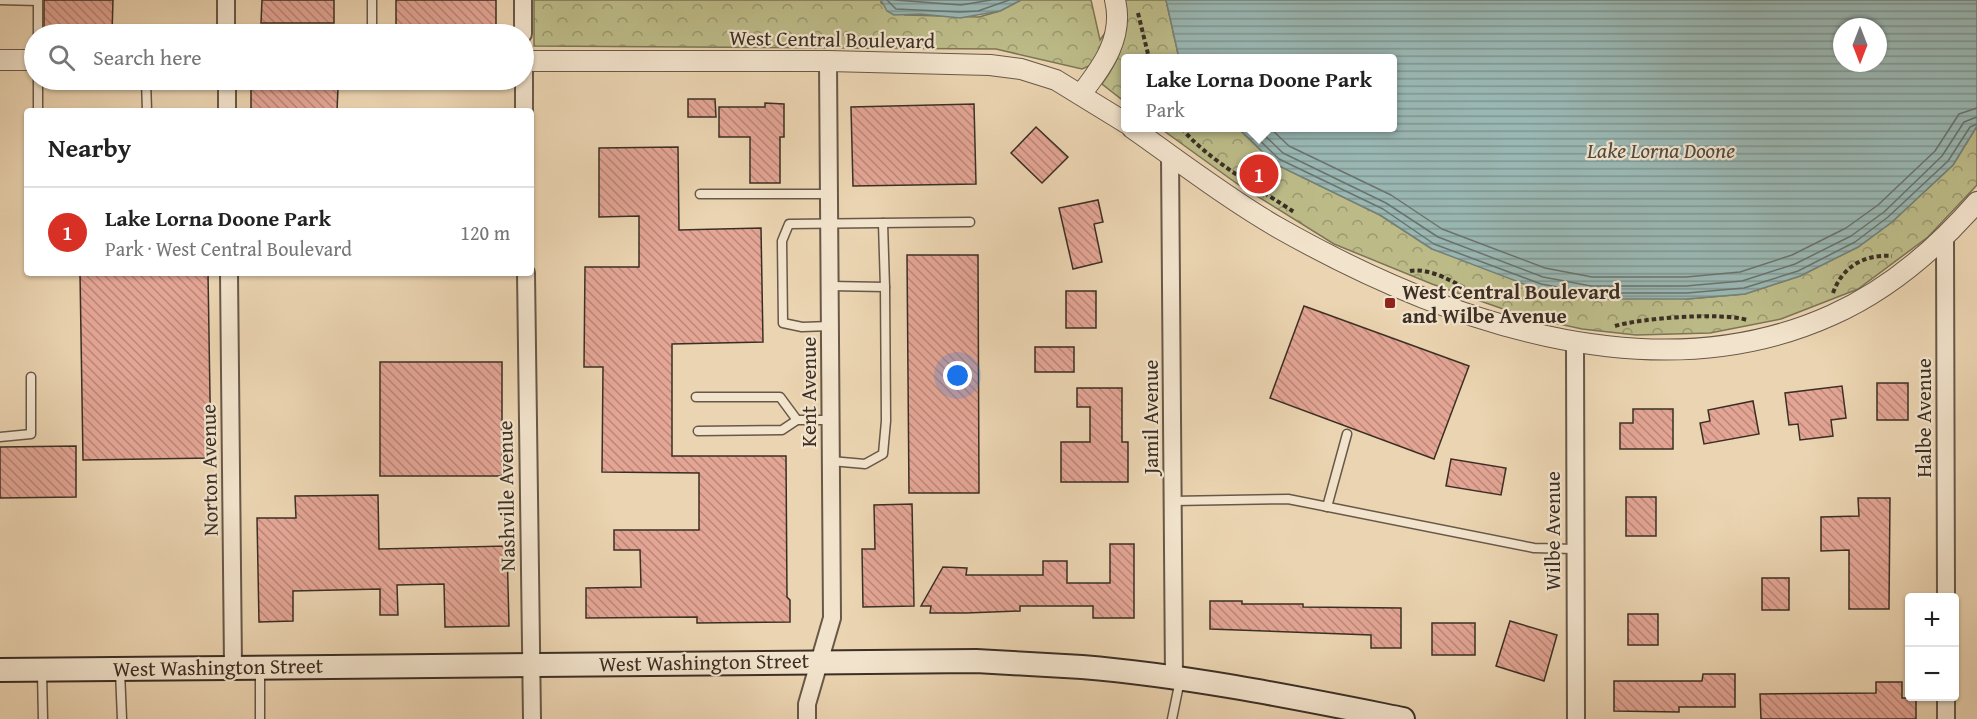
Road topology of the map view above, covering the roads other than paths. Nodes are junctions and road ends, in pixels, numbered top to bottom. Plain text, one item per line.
1 (0, 0) edge
2 (38, 0) edge
3 (226, 0) edge
4 (372, 0) edge
5 (523, 0) edge
6 (1115, 0) edge
7 (38, 24) edge
8 (226, 24) edge
9 (372, 24) edge
10 (523, 24) edge
11 (0, 60) edge
12 (24, 60) edge
13 (534, 62) edge
14 (828, 62) junction
15 (38, 90) edge
16 (146, 90) edge
17 (227, 90) edge
18 (524, 90) edge
19 (1081, 94) junction
20 (38, 108) edge
21 (147, 108) edge
22 (227, 108) edge
23 (524, 108) edge
24 (1121, 120) edge
25 (1138, 132) edge
26 (1170, 155) junction
27 (700, 194) dead end
28 (829, 194) junction
29 (1977, 202) edge
30 (970, 222) dead end
31 (883, 223) junction
32 (830, 224) junction
33 (1945, 239) junction
34 (229, 276) edge
35 (526, 276) edge
36 (830, 286) junction
37 (885, 287) junction
38 (830, 326) junction
39 (1575, 344) junction
40 (31, 377) dead end
41 (696, 397) dead end
42 (797, 420) junction
43 (831, 420) junction
44 (698, 431) dead end
45 (1347, 434) dead end
46 (0, 437) edge
47 (831, 461) junction
48 (1173, 501) junction
49 (1327, 507) junction
50 (1574, 549) junction
51 (1946, 593) edge
52 (820, 661) junction
53 (531, 663) junction
54 (233, 666) junction
55 (260, 666) junction
56 (120, 668) junction
57 (42, 669) junction
58 (0, 670) edge
59 (1177, 679) junction
60 (1946, 701) edge
61 (43, 719) edge
62 (122, 719) edge
63 (260, 719) edge
64 (531, 719) edge
65 (807, 719) edge
66 (1172, 719) edge
67 (1403, 719) edge
68 (1576, 719) edge
69 (1947, 719) edge

1 - 2 lane
2 - 7 lane
3 - 8 street
4 - 9 lane
5 - 10 street
6 - 19 street
11 - 12 street
13 - 14 street, West Central Boulevard
14 - 19 street, West Central Boulevard
14 - 28 street, Kent Avenue
15 - 20 lane
16 - 21 lane
17 - 22 street
18 - 23 street
19 - 24 street, West Central Boulevard
25 - 26 street
26 - 39 street
26 - 48 street, Jamil Avenue
27 - 28 lane
28 - 32 street, Kent Avenue
29 - 33 street
30 - 31 lane
31 - 32 lane
31 - 37 lane
32 - 36 street, Kent Avenue
32 - 38 lane
33 - 39 street
33 - 51 street, Halbe Avenue
34 - 54 street, Norton Avenue
35 - 53 street, Nashville Avenue
36 - 37 lane
36 - 38 street, Kent Avenue
37 - 47 lane
38 - 43 street, Kent Avenue
39 - 50 street, Wilbe Avenue
40 - 46 lane
41 - 42 lane
42 - 43 lane
42 - 44 lane
43 - 47 street, Kent Avenue
45 - 49 lane
47 - 52 street, Kent Avenue
48 - 49 lane
48 - 59 street, Jamil Avenue
49 - 50 lane
50 - 68 street, Wilbe Avenue
52 - 53 main road, West Washington Street
52 - 59 main road, West Washington Street
52 - 65 street, Kent Avenue
53 - 55 main road, West Washington Street
53 - 64 street, Nashville Avenue
54 - 55 main road, West Washington Street
54 - 56 main road, West Washington Street
55 - 63 lane
56 - 57 main road, West Washington Street
56 - 62 lane
57 - 58 main road, West Washington Street
57 - 61 lane
59 - 66 lane
59 - 67 main road, West Washington Street
60 - 69 street

